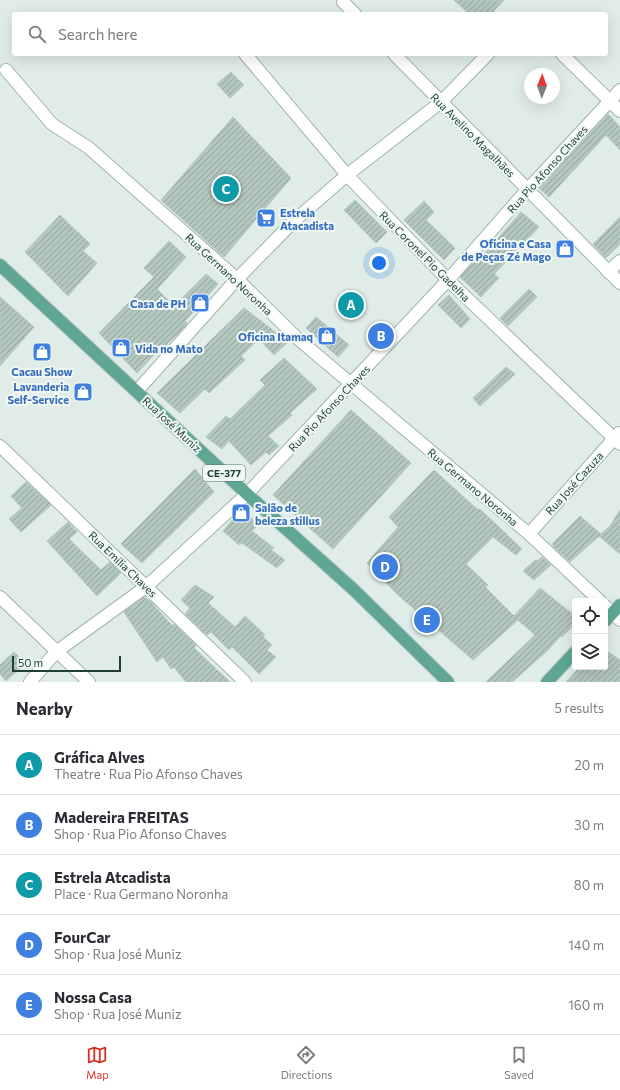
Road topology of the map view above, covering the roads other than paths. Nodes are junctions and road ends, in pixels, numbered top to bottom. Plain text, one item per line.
1 (343, 2) dead end
2 (352, 12) edge
3 (247, 56) edge
4 (396, 56) edge
5 (486, 56) edge
6 (564, 56) edge
7 (6, 70) dead end
8 (620, 90) edge
9 (610, 100) junction
10 (441, 102) junction
11 (620, 111) edge
12 (346, 175) junction
13 (527, 190) junction
14 (620, 260) edge
15 (1, 269) edge
16 (608, 272) junction
17 (237, 279) junction
18 (448, 280) junction
19 (620, 283) edge
20 (351, 384) junction
21 (137, 391) junction
22 (618, 438) edge
23 (0, 446) edge
24 (247, 494) junction
25 (529, 534) junction
26 (146, 586) junction
27 (0, 597) edge
28 (597, 598) edge
29 (56, 652) junction
30 (572, 655) edge
31 (30, 682) edge
32 (89, 682) edge
33 (245, 682) edge
34 (448, 682) edge
35 (547, 682) edge

1 - 2 street
3 - 12 street, Rua Coronel Pio Gadelha
4 - 10 street, Rua Avelino Magalhães
5 - 10 street
6 - 9 street
7 - 17 street, Rua Germano Noronha
8 - 9 street, Rua Pio Afonso Chaves
9 - 11 street
9 - 13 street, Rua Pio Afonso Chaves
10 - 12 street
10 - 13 street, Rua Avelino Magalhães
12 - 17 street
12 - 18 street, Rua Coronel Pio Gadelha
13 - 16 street, Rua Avelino Magalhães
13 - 18 street, Rua Pio Afonso Chaves
14 - 16 street
15 - 21 main road, Rua José Muniz / CE-377
16 - 19 street, Rua Avelino Magalhães
17 - 20 street, Rua Germano Noronha
17 - 21 street
18 - 20 street, Rua Pio Afonso Chaves
18 - 22 street, Rua Coronel Pio Gadelha
20 - 24 street, Rua Pio Afonso Chaves
20 - 25 street, Rua Germano Noronha
21 - 24 main road, Rua José Muniz / CE-377
22 - 25 street, Rua José Cazuza
23 - 26 street, Rua Emília Chaves
24 - 26 street, Rua Pio Afonso Chaves
24 - 34 main road, Rua José Muniz / CE-377
25 - 28 street, Rua Germano Noronha
26 - 29 street, Rua Pio Afonso Chaves
26 - 33 street, Rua Emília Chaves
27 - 29 street
29 - 31 street, Rua Pio Afonso Chaves
29 - 32 street
30 - 35 main road

